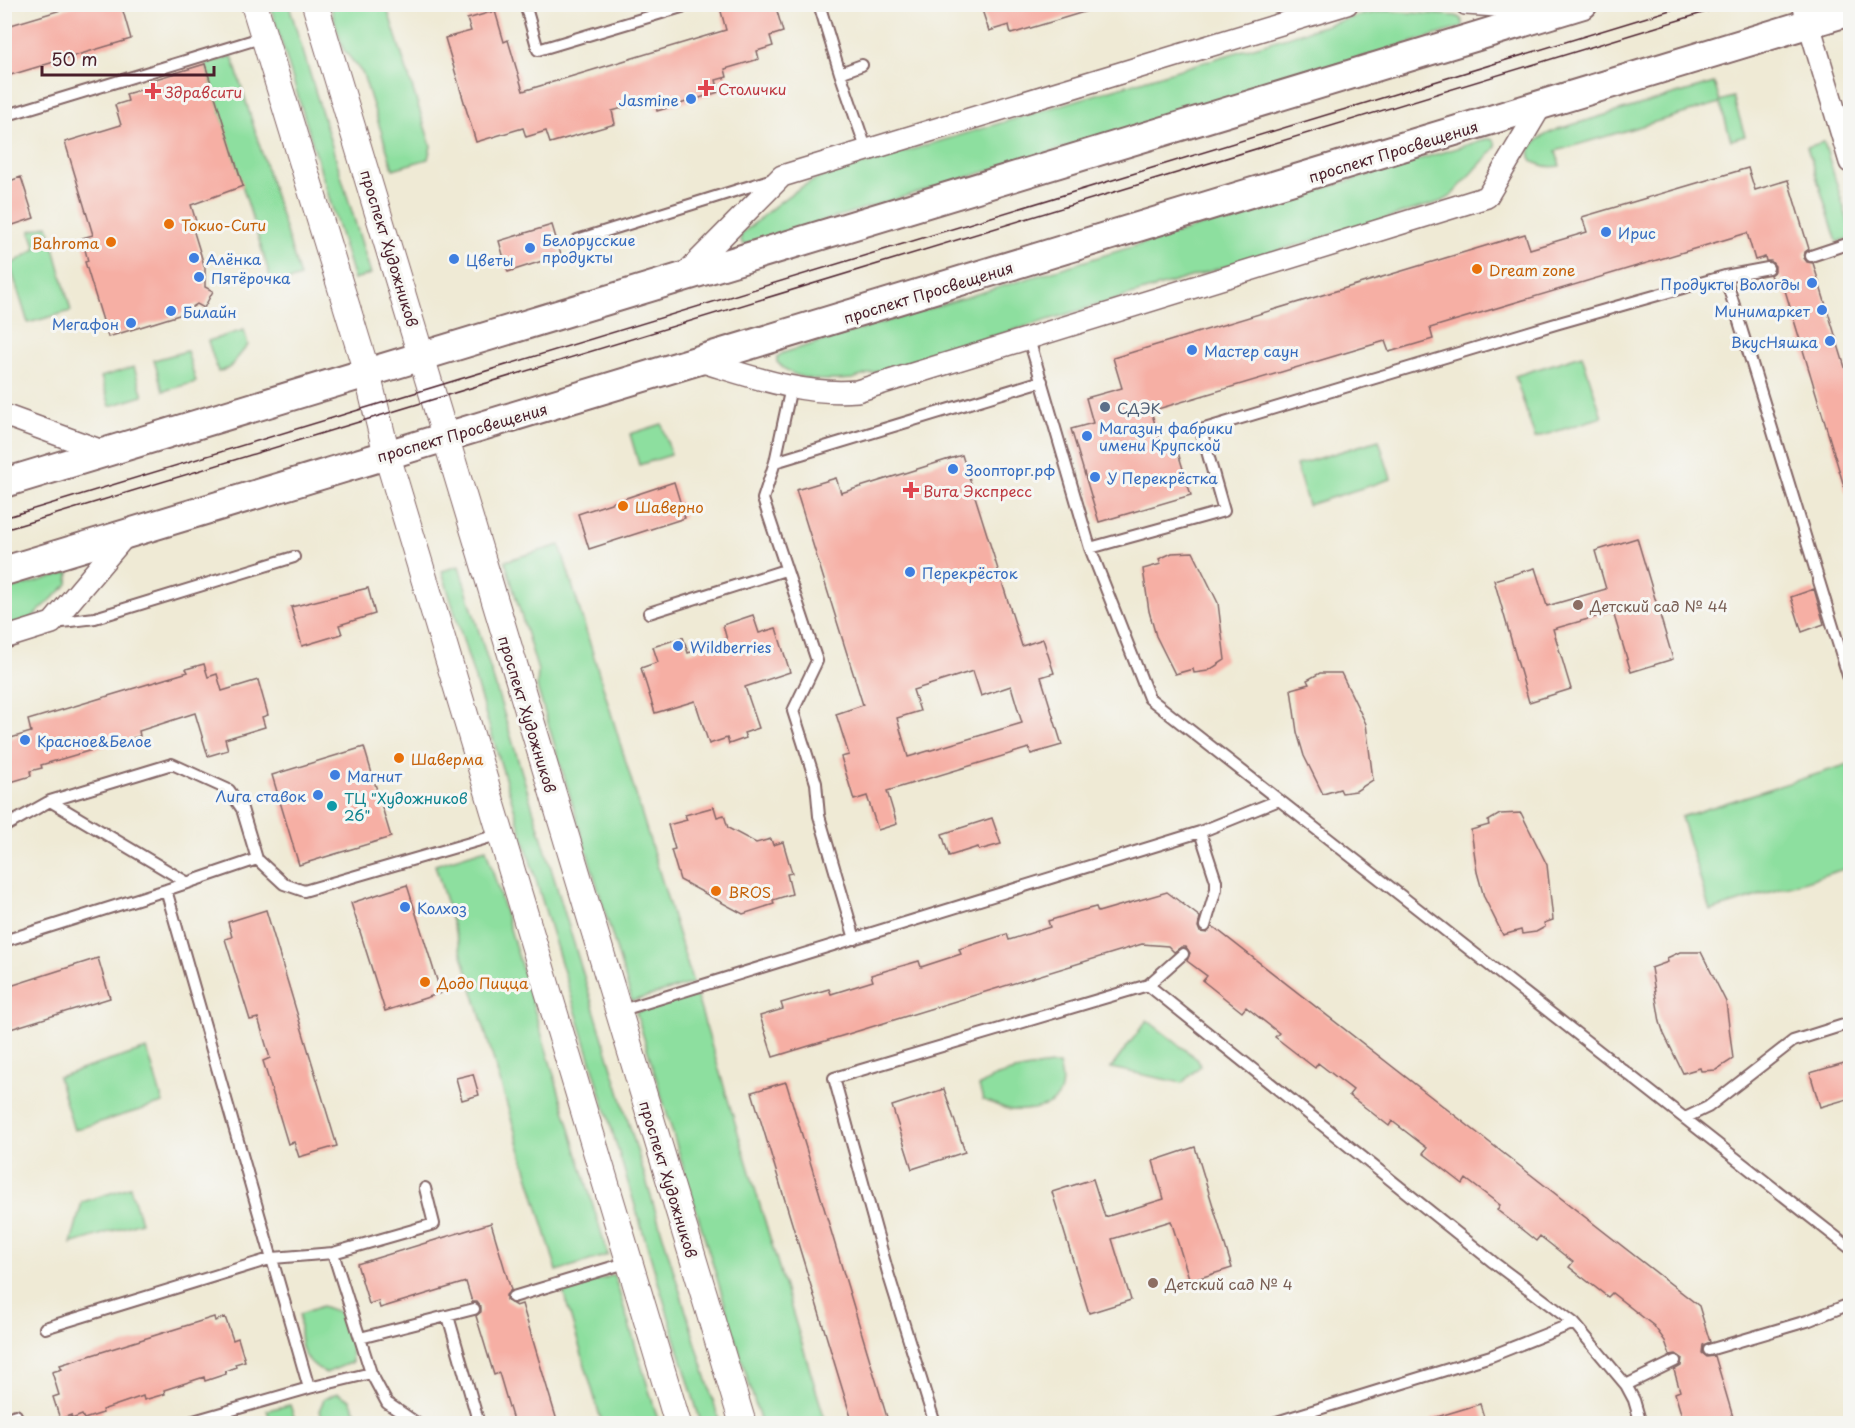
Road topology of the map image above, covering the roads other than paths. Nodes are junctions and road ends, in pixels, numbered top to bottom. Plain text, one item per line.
1 (254, 4) edge
2 (315, 4) edge
3 (525, 4) edge
4 (685, 4) edge
5 (819, 4) edge
6 (1347, 4) edge
7 (1466, 4) edge
8 (1583, 4) edge
9 (1851, 11) edge
10 (1552, 14) junction
11 (1806, 14) edge
12 (264, 37) junction
13 (862, 65) dead end
14 (840, 73) junction
15 (1541, 106) junction
16 (4, 116) edge
17 (867, 151) junction
18 (1851, 162) edge
19 (782, 176) junction
20 (577, 240) dead end
21 (1851, 243) edge
22 (1811, 256) dead end
23 (1768, 268) dead end
24 (1725, 276) junction
25 (683, 277) junction
26 (1029, 339) junction
27 (423, 356) junction
28 (699, 361) junction
29 (367, 373) junction
30 (1042, 381) junction
31 (791, 387) junction
32 (4, 415) edge
33 (444, 437) junction
34 (105, 452) junction
35 (387, 455) junction
36 (775, 462) junction
37 (4, 483) edge
38 (127, 534) junction
39 (1090, 548) junction
40 (294, 557) dead end
41 (785, 570) junction
42 (4, 571) edge
43 (650, 613) dead end
44 (52, 623) junction
45 (4, 638) edge
46 (1851, 681) edge
47 (1279, 800) junction
48 (50, 801) junction
49 (4, 826) edge
50 (1200, 832) junction
51 (501, 834) junction
52 (256, 859) junction
53 (188, 883) junction
54 (166, 891) junction
55 (1205, 926) dead end
56 (855, 939) junction
57 (4, 941) edge
58 (1184, 954) dead end
59 (1148, 985) junction
60 (618, 1011) junction
61 (1851, 1023) edge
62 (1685, 1118) junction
63 (425, 1188) dead end
64 (1851, 1248) edge
65 (333, 1253) junction
66 (273, 1258) junction
67 (629, 1262) junction
68 (513, 1297) dead end
69 (1851, 1304) edge
70 (474, 1309) dead end
71 (448, 1316) junction
72 (1574, 1323) junction
73 (45, 1328) dead end
74 (360, 1338) junction
75 (1709, 1350) dead end
76 (1675, 1361) dead end
77 (370, 1373) junction
78 (1626, 1385) junction
79 (309, 1388) junction
80 (4, 1419) edge
81 (19, 1424) edge
82 (183, 1424) edge
83 (418, 1424) edge
84 (479, 1424) edge
85 (678, 1424) edge
86 (743, 1424) edge
87 (935, 1424) edge
88 (1270, 1424) edge
89 (1641, 1424) edge

1 - 12 street
2 - 27 street, проспект Художников
3 - 4 lane
5 - 14 lane
6 - 17 street
7 - 10 street
8 - 10 main road
9 - 11 main road, проспект Просвещения
10 - 25 main road
11 - 15 main road, проспект Просвещения
11 - 18 street
12 - 16 lane
12 - 29 street
13 - 14 lane
14 - 17 lane
15 - 26 street
15 - 28 main road, проспект Просвещения
17 - 19 street
19 - 20 lane
19 - 25 street
21 - 22 lane
23 - 24 lane
24 - 39 lane
24 - 46 lane
25 - 27 main road
26 - 30 lane
26 - 31 street
27 - 29 main road
27 - 33 street, проспект Художников
28 - 31 street
28 - 33 main road, проспект Просвещения
29 - 34 main road
29 - 35 street
30 - 36 lane
30 - 39 lane
31 - 36 lane
32 - 34 street
33 - 35 main road, проспект Просвещения
33 - 60 street, проспект Художников
34 - 37 main road
35 - 38 main road, проспект Просвещения
35 - 51 street
36 - 41 lane
38 - 42 main road, проспект Просвещения
38 - 44 street
39 - 47 lane
40 - 44 lane
41 - 43 lane
41 - 56 lane
44 - 45 street
47 - 50 lane
47 - 62 lane
48 - 49 lane
48 - 52 lane
48 - 53 lane
50 - 55 lane
50 - 56 lane
51 - 52 lane
51 - 67 street
52 - 53 lane
53 - 54 lane
54 - 57 lane
54 - 66 lane
56 - 60 lane
58 - 59 lane
59 - 72 lane
59 - 87 lane
60 - 86 street, проспект Художников
61 - 62 lane
62 - 64 lane
63 - 65 lane
65 - 66 lane
65 - 74 lane
66 - 73 lane
66 - 79 lane
67 - 68 lane
67 - 85 street
69 - 75 lane
70 - 71 lane
71 - 74 lane
71 - 84 lane
72 - 78 lane
72 - 88 lane
74 - 77 lane
76 - 78 lane
77 - 79 lane
77 - 83 lane
78 - 89 lane
79 - 82 lane
80 - 81 lane

